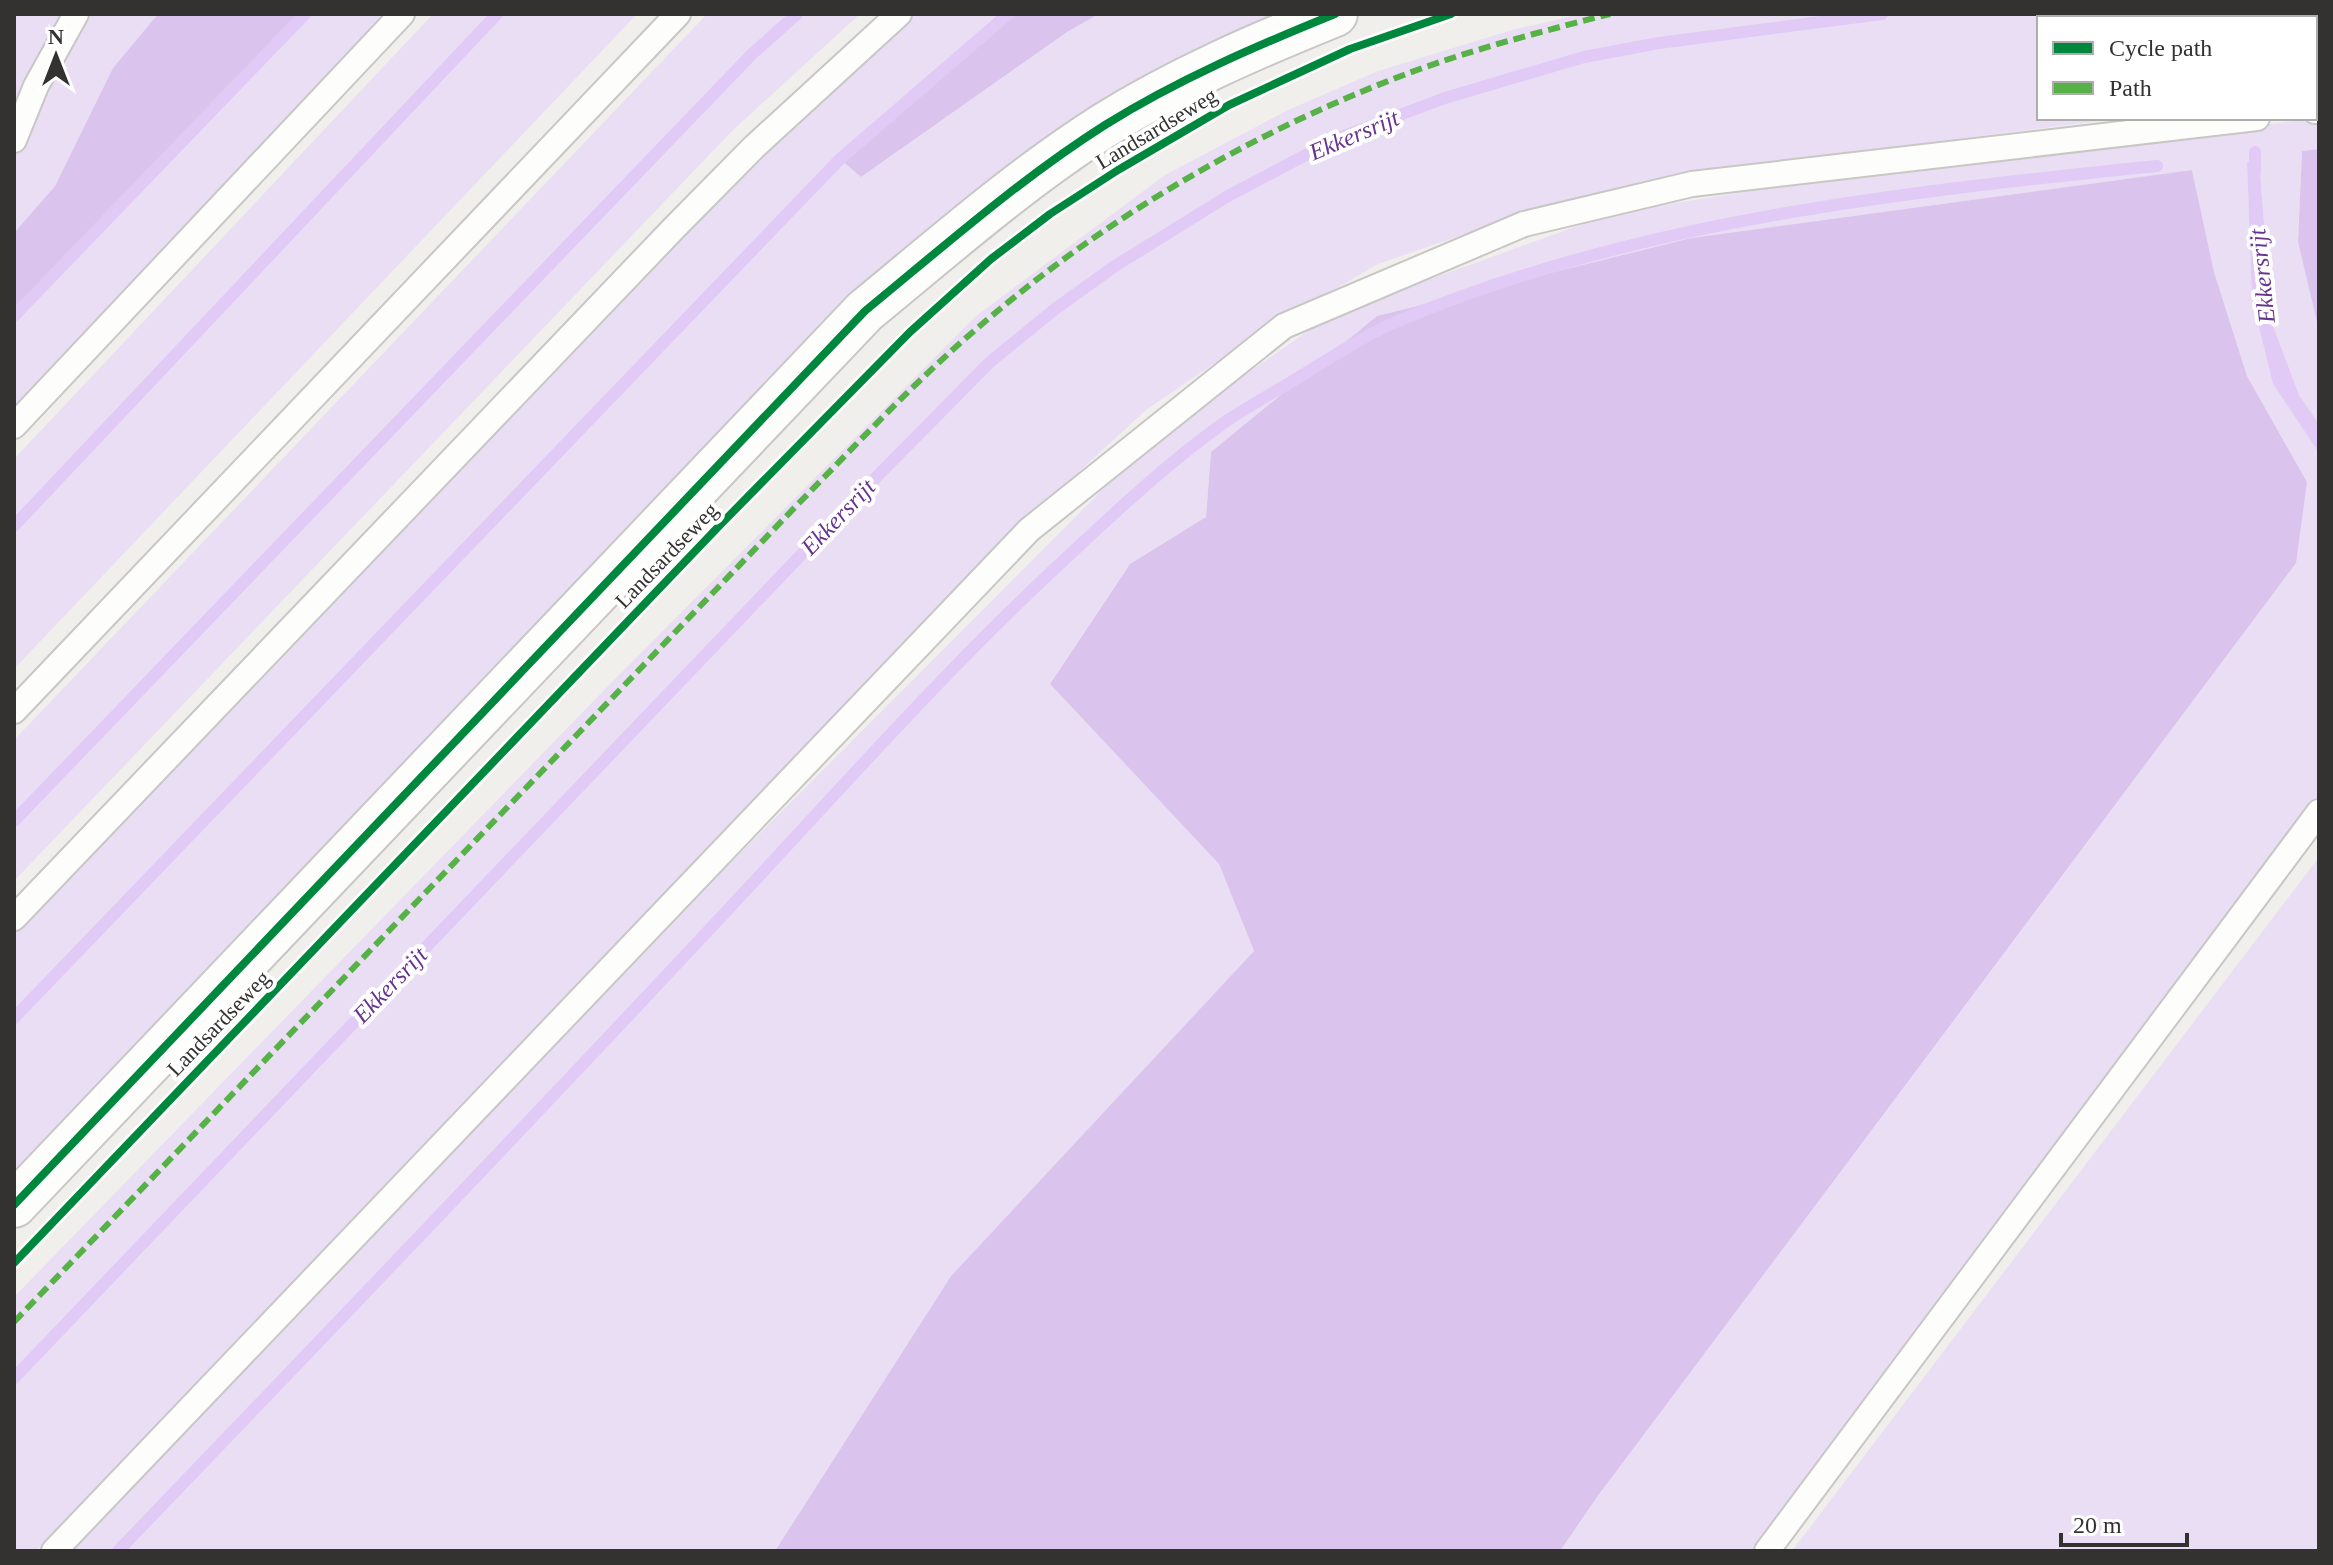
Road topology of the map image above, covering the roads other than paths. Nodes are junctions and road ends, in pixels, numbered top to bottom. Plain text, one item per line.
1 (76, 14) edge
2 (402, 14) edge
3 (678, 14) edge
4 (899, 14) edge
5 (1335, 14) edge
6 (2240, 120) edge
7 (14, 140) edge
8 (14, 426) edge
9 (14, 711) edge
10 (2319, 812) edge
11 (14, 918) edge
12 (14, 1205) edge
13 (54, 1551) edge
14 (1767, 1551) edge

1 - 7 lane
2 - 8 lane
3 - 9 lane
4 - 11 lane
5 - 12 street, Landsardseweg
6 - 13 lane
10 - 14 lane

